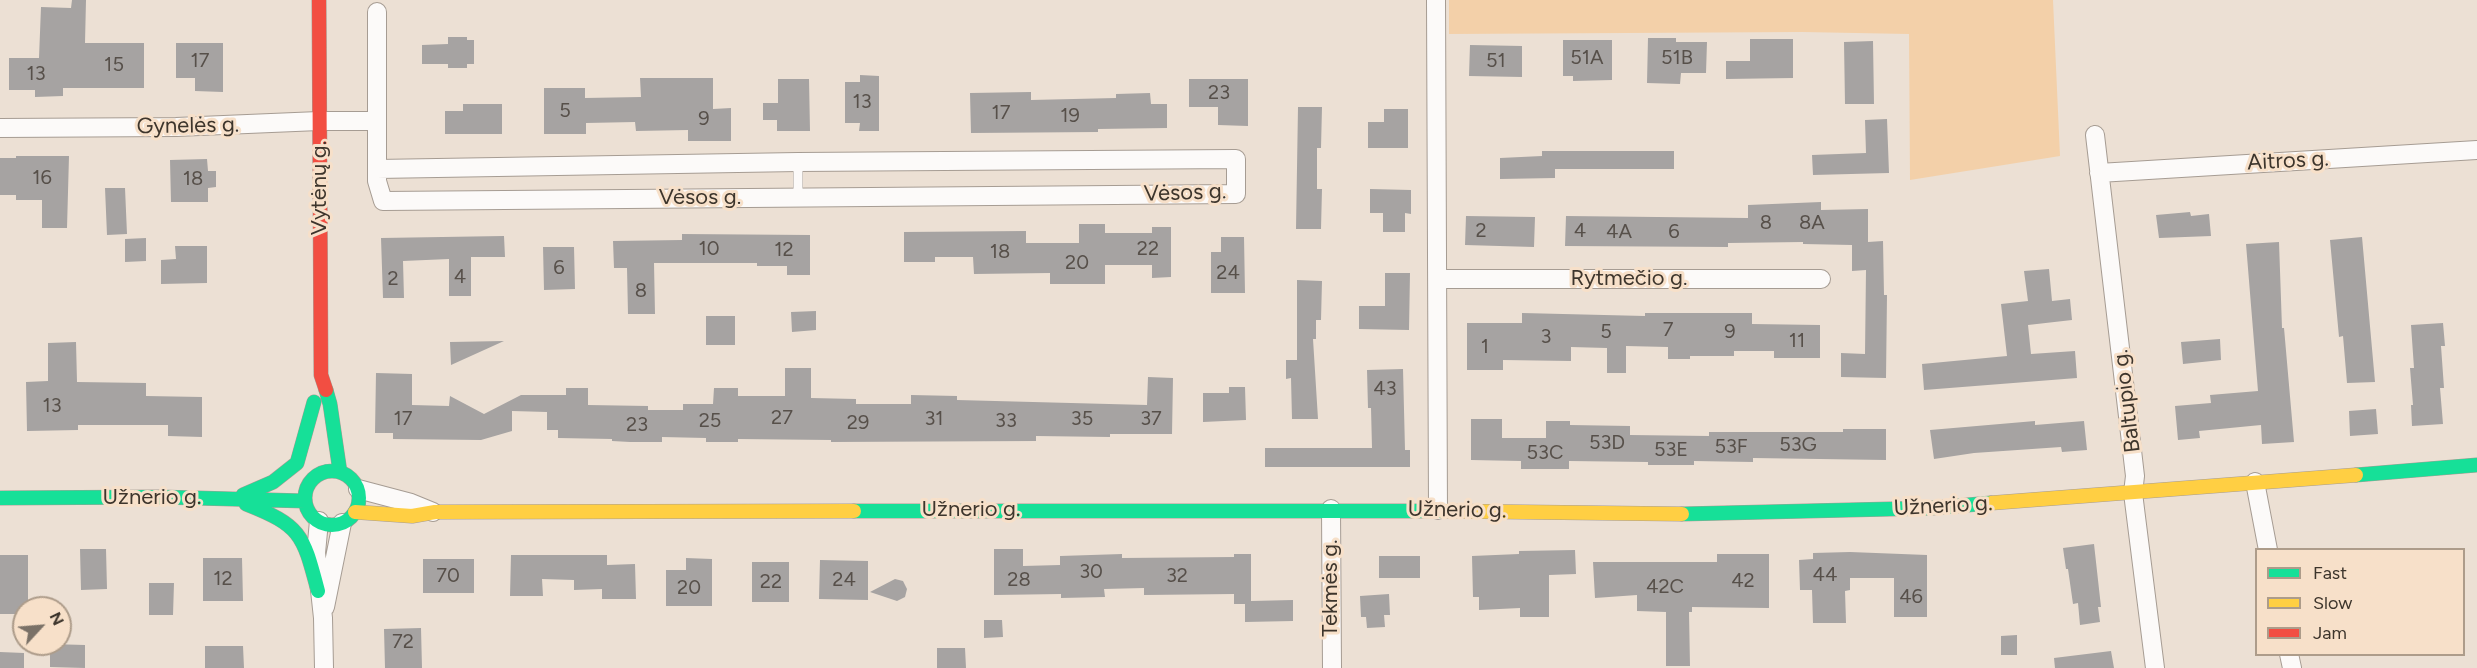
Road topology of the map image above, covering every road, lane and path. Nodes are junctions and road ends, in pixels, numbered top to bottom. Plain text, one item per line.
1 (319, 0) edge
2 (1436, 0) edge
3 (377, 12) dead end
4 (319, 121) junction
5 (376, 121) junction
6 (0, 128) edge
7 (2096, 135) dead end
8 (2477, 150) edge
9 (798, 162) junction
10 (377, 168) junction
11 (2100, 172) junction
12 (798, 197) junction
13 (1438, 279) junction
14 (1821, 279) dead end
15 (321, 375) junction
16 (314, 402) junction
17 (2477, 465) edge
18 (340, 471) junction
19 (318, 474) junction
20 (2254, 482) junction
21 (358, 489) junction
22 (2133, 493) junction
23 (0, 498) edge
24 (234, 499) junction
25 (305, 501) junction
26 (1331, 509) junction
27 (1438, 510) junction
28 (435, 512) junction
29 (349, 518) junction
30 (319, 522) junction
31 (2268, 548) edge
32 (318, 591) junction
33 (323, 618) junction
34 (324, 668) edge
35 (1332, 668) edge
36 (2155, 668) edge

1 - 4 street, Vytėnų g.
2 - 13 street
3 - 5 street
4 - 5 street, Gynelės g.
4 - 6 street, Gynelės g.
4 - 15 street, Vytėnų g.
5 - 10 street
7 - 11 street, Baltupio g.
8 - 11 street, Aitros g.
9 - 10 street, Vėsos g.
9 - 12 lane
9 - 12 street, Vėsos g.
10 - 12 street, Vėsos g.
11 - 22 street, Baltupio g.
13 - 14 street, Rytmečio g.
13 - 27 street
15 - 16 street, Vytėnų g.
15 - 18 street, Vytėnų g.
16 - 19 street, Vytėnų g.
16 - 24 street
17 - 20 street, Užnerio g.
18 - 19 street
18 - 21 street
19 - 25 street
20 - 22 street, Užnerio g.
20 - 31 street
21 - 28 street, Užnerio g.
21 - 29 street
22 - 27 street, Užnerio g.
22 - 36 street, Baltupio g.
23 - 24 street, Užnerio g.
24 - 25 street, Užnerio g.
24 - 32 street
25 - 30 street
26 - 27 street, Užnerio g.
26 - 28 street, Užnerio g.
26 - 35 street, Tekmės g.
28 - 29 street, Užnerio g.
29 - 30 street
29 - 33 street
30 - 32 street
32 - 33 street
33 - 34 street

